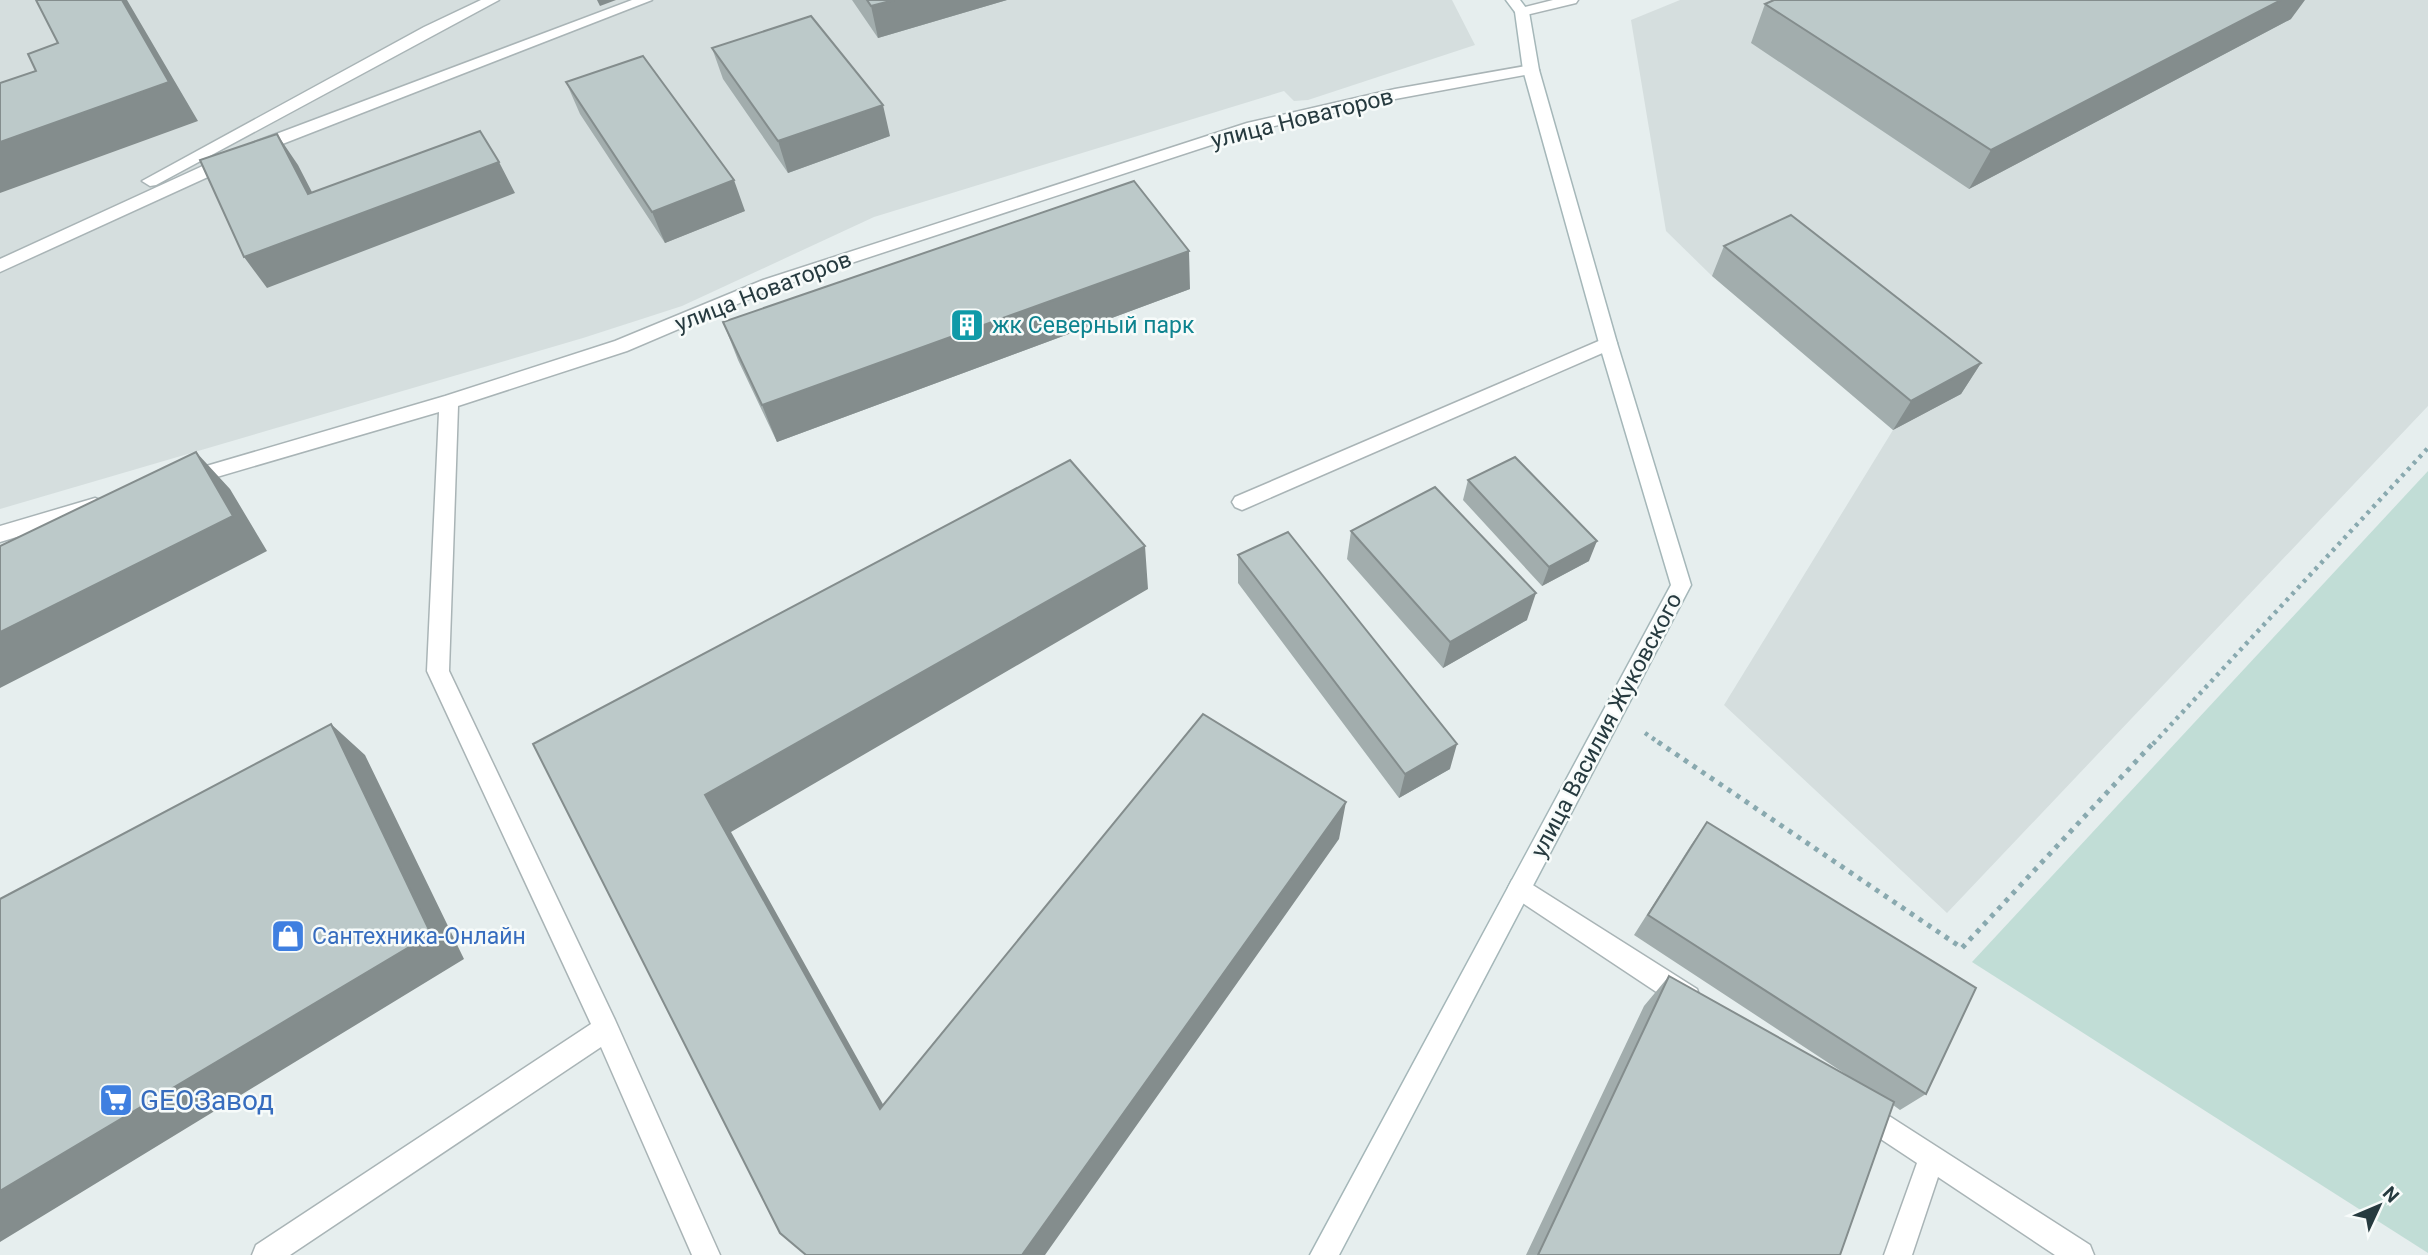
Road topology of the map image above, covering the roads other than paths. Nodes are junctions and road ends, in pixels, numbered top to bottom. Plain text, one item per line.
1 (492, 0) edge
2 (645, 0) edge
3 (1571, 0) edge
4 (1517, 6) edge
5 (1531, 70) junction
6 (0, 264) edge
7 (1608, 343) junction
8 (449, 402) junction
9 (174, 482) edge
10 (107, 502) edge
11 (1242, 502) dead end
12 (0, 534) edge
13 (1520, 888) junction
14 (1703, 1008) edge
15 (606, 1030) junction
16 (1840, 1098) edge
17 (1932, 1157) junction
18 (266, 1255) edge
19 (706, 1255) edge
20 (1324, 1255) edge
21 (1898, 1255) edge
22 (2080, 1255) edge

1 - 6 street
2 - 6 street
3 - 4 street
4 - 5 street, улица Василия Жуковского
5 - 7 street, улица Василия Жуковского
5 - 8 street, улица Новаторов
7 - 11 street
7 - 13 street, улица Василия Жуковского
8 - 9 street, улица Новаторов
8 - 15 street
10 - 12 street
13 - 14 street
13 - 20 street, улица Василия Жуковского
15 - 18 street
15 - 19 street
16 - 17 street
17 - 21 street
17 - 22 street

